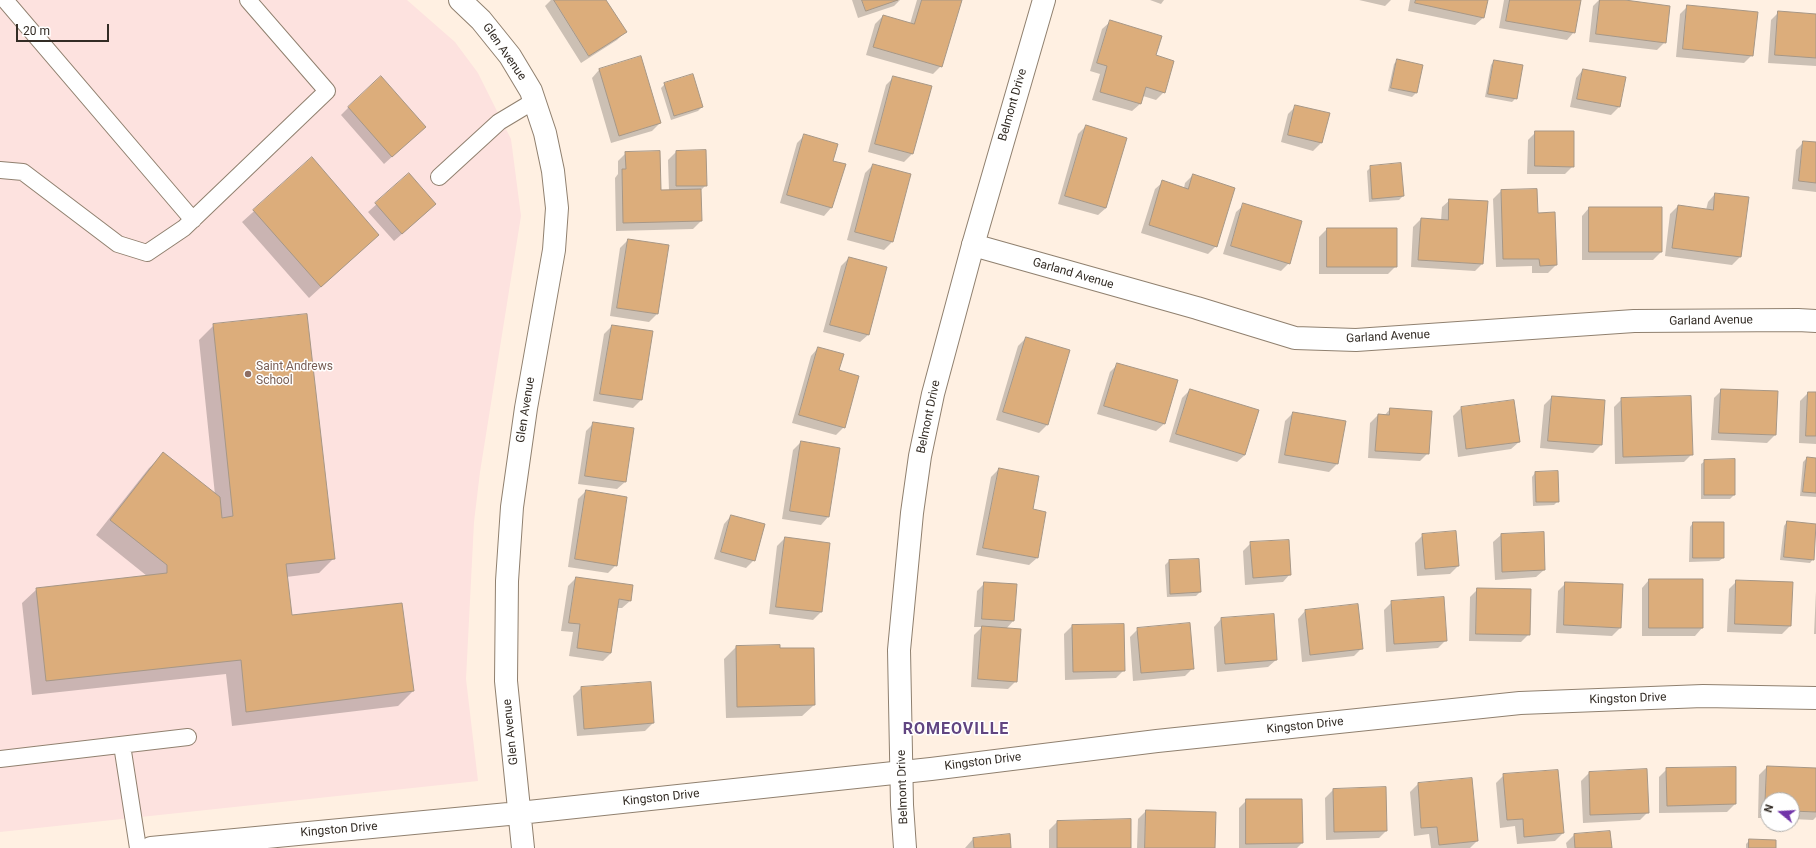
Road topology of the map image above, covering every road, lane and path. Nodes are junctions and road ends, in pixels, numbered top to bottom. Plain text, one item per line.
1 (5, 0) edge
2 (248, 0) edge
3 (460, 0) edge
4 (1044, 0) edge
5 (534, 101) junction
6 (0, 170) edge
7 (438, 177) dead end
8 (192, 220) junction
9 (973, 245) junction
10 (1816, 322) edge
11 (1816, 698) edge
12 (188, 737) dead end
13 (122, 745) junction
14 (0, 759) edge
15 (902, 772) junction
16 (519, 813) junction
17 (138, 848) edge
18 (151, 848) edge
19 (523, 848) edge
20 (905, 848) edge

1 - 8 lane
2 - 8 lane
3 - 5 street, Glen Avenue
4 - 9 street, Belmont Drive
5 - 7 lane
5 - 16 street, Glen Avenue
6 - 8 lane
9 - 10 street, Garland Avenue
9 - 15 street, Belmont Drive
11 - 15 street, Kingston Drive
12 - 13 lane
13 - 14 lane
13 - 17 lane
15 - 16 street, Kingston Drive
15 - 20 street, Belmont Drive
16 - 18 street, Kingston Drive
16 - 19 street, Glen Avenue

